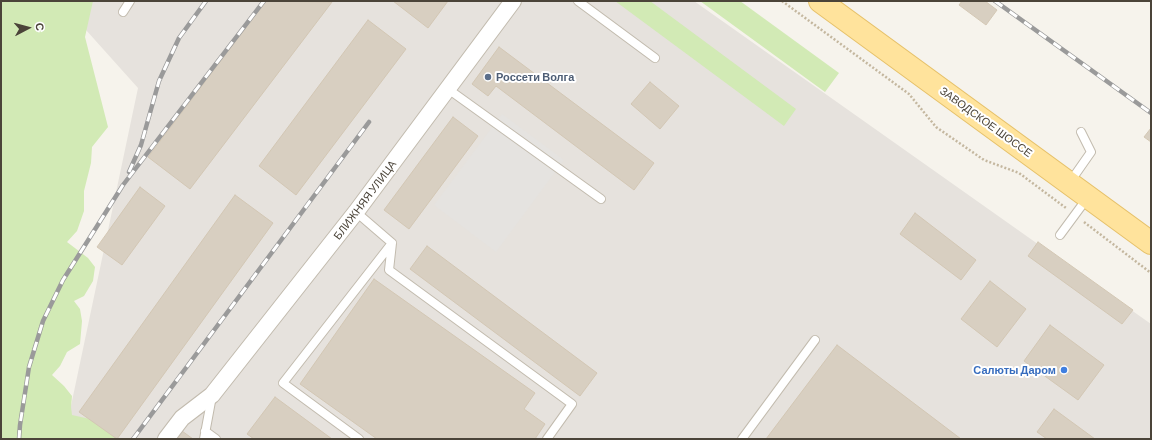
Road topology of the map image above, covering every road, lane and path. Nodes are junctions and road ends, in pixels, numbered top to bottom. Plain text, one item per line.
1 (130, 1) edge
2 (513, 1) edge
3 (578, 1) edge
4 (782, 1) edge
5 (820, 1) edge
6 (123, 12) dead end
7 (655, 58) dead end
8 (448, 89) junction
9 (1081, 132) dead end
10 (1069, 183) junction
11 (1088, 196) junction
12 (601, 199) dead end
13 (356, 212) junction
14 (1074, 215) junction
15 (1060, 235) dead end
16 (392, 243) junction
17 (1151, 243) edge
18 (1151, 273) edge
19 (815, 340) dead end
20 (212, 395) junction
21 (205, 435) edge
22 (166, 439) edge
23 (216, 439) edge
24 (359, 439) edge
25 (547, 439) edge
26 (742, 439) edge

1 - 6 lane
2 - 8 street, БЛИЖНЯЯ УЛИЦА
3 - 7 lane
4 - 14 path
5 - 10 main road, ЗАВОДСКОЕ ШОССЕ
8 - 12 lane
8 - 13 street, БЛИЖНЯЯ УЛИЦА
9 - 10 lane
10 - 11 main road, ЗАВОДСКОЕ ШОССЕ
11 - 14 lane
11 - 17 main road, ЗАВОДСКОЕ ШОССЕ
13 - 16 lane
13 - 20 street, БЛИЖНЯЯ УЛИЦА
14 - 15 lane
14 - 18 path
16 - 24 lane
16 - 25 lane
19 - 26 lane
20 - 21 lane
20 - 22 street, БЛИЖНЯЯ УЛИЦА
21 - 23 lane

